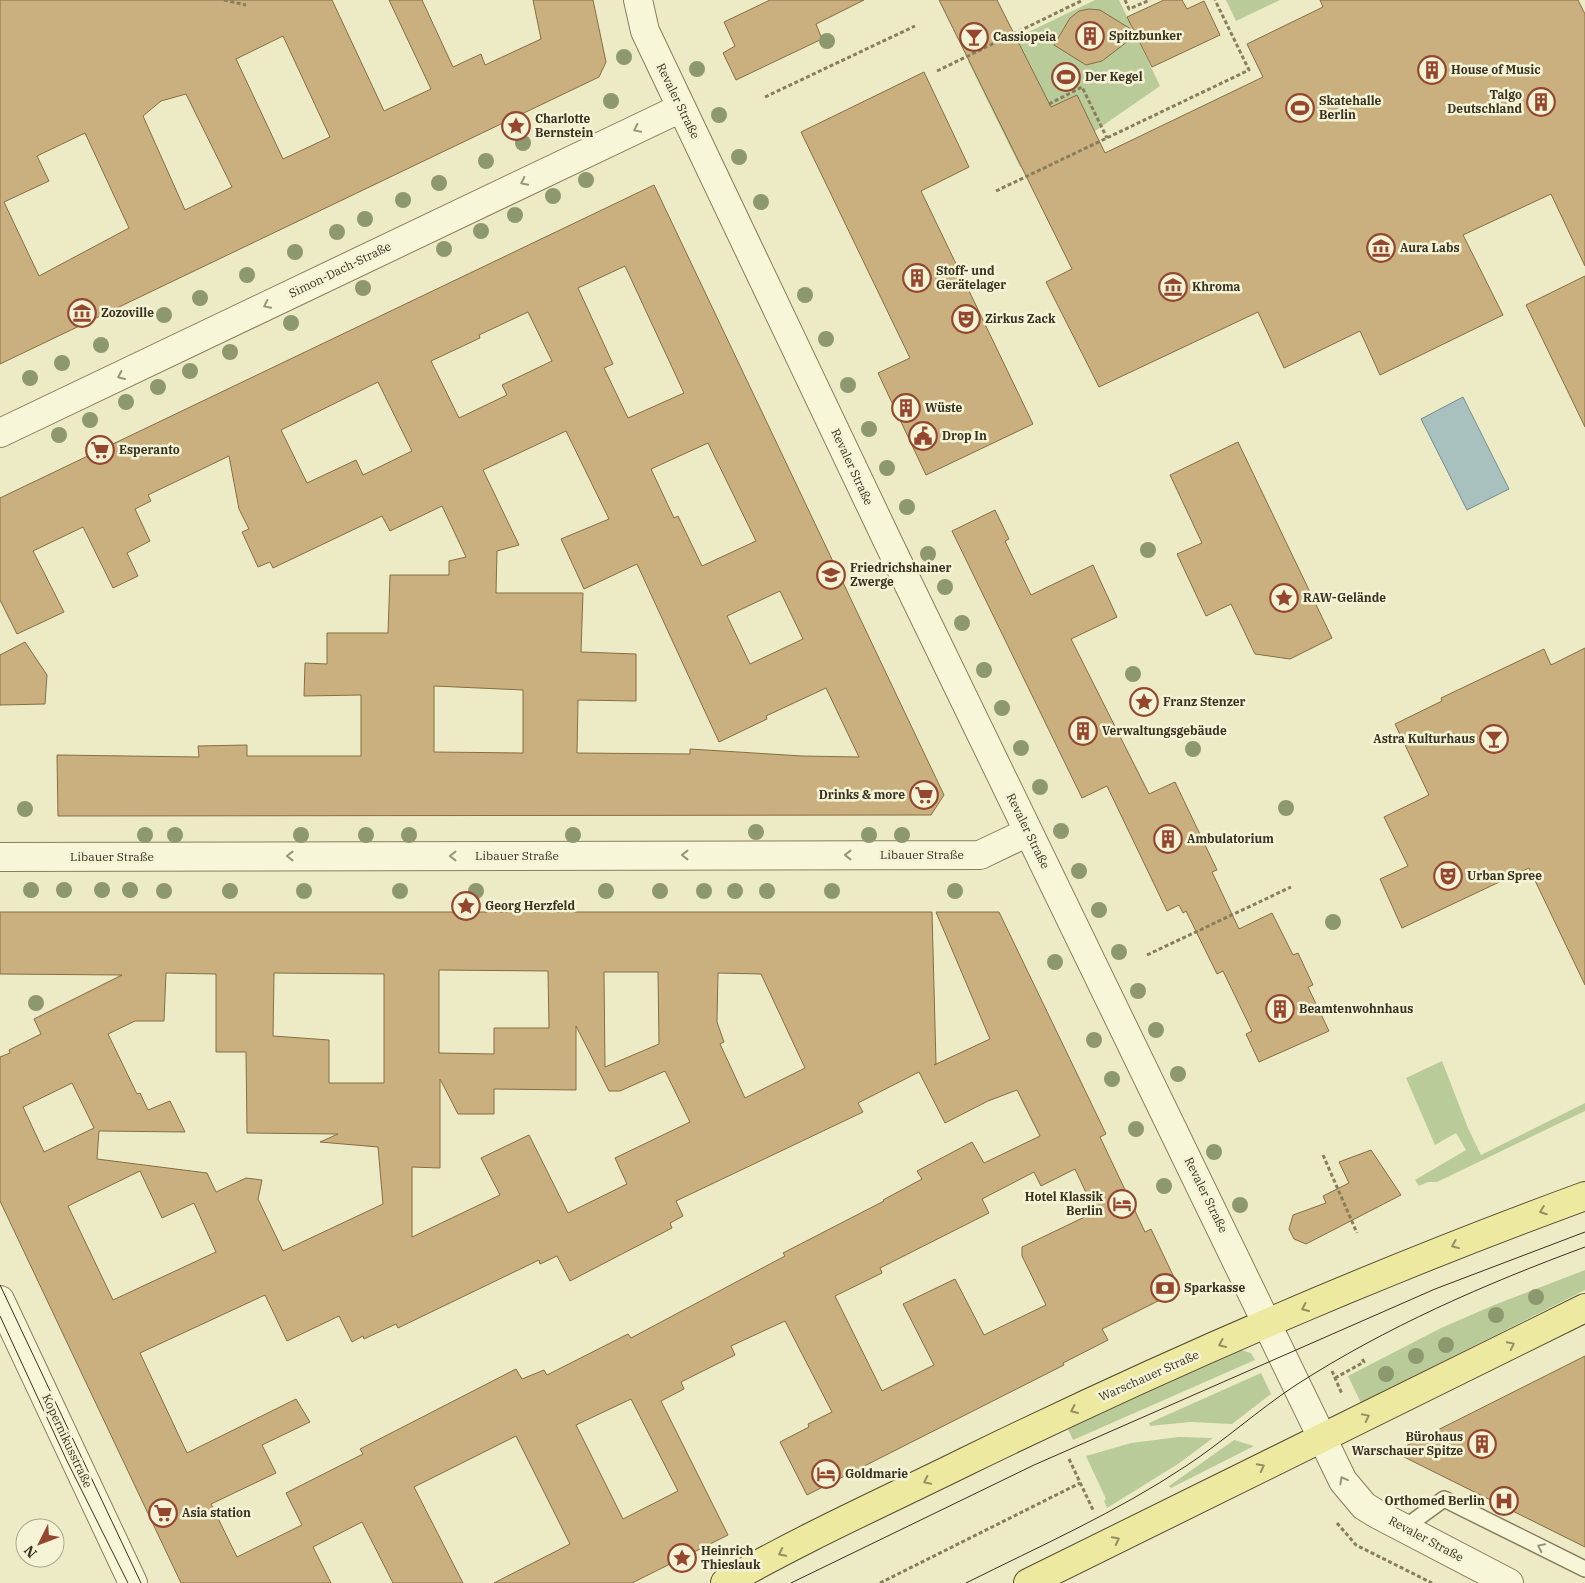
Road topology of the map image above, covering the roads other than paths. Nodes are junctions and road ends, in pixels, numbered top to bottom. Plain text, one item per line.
1 (638, 0) edge
2 (681, 108) junction
3 (0, 434) edge
4 (1028, 832) junction
5 (0, 857) edge
6 (1585, 1196) edge
7 (0, 1300) edge
8 (1585, 1308) edge
9 (1267, 1325) junction
10 (1322, 1437) junction
11 (1404, 1528) junction
12 (1585, 1569) edge
13 (134, 1583) edge
14 (725, 1583) edge
15 (1028, 1583) edge
16 (1509, 1583) edge

1 - 2 street, Revaler Straße
2 -> 3 street, Simon-Dach-Straße
2 - 4 street, Revaler Straße
4 -> 5 street, Libauer Straße
4 - 9 street, Revaler Straße
6 -> 9 main road, Warschauer Straße
7 - 13 street, Kopernikusstraße
10 -> 8 main road
9 - 10 street, Revaler Straße
9 -> 14 main road, Warschauer Straße
11 -> 10 street, Revaler Straße
15 -> 10 main road
12 -> 11 lane
11 - 16 street, Revaler Straße

